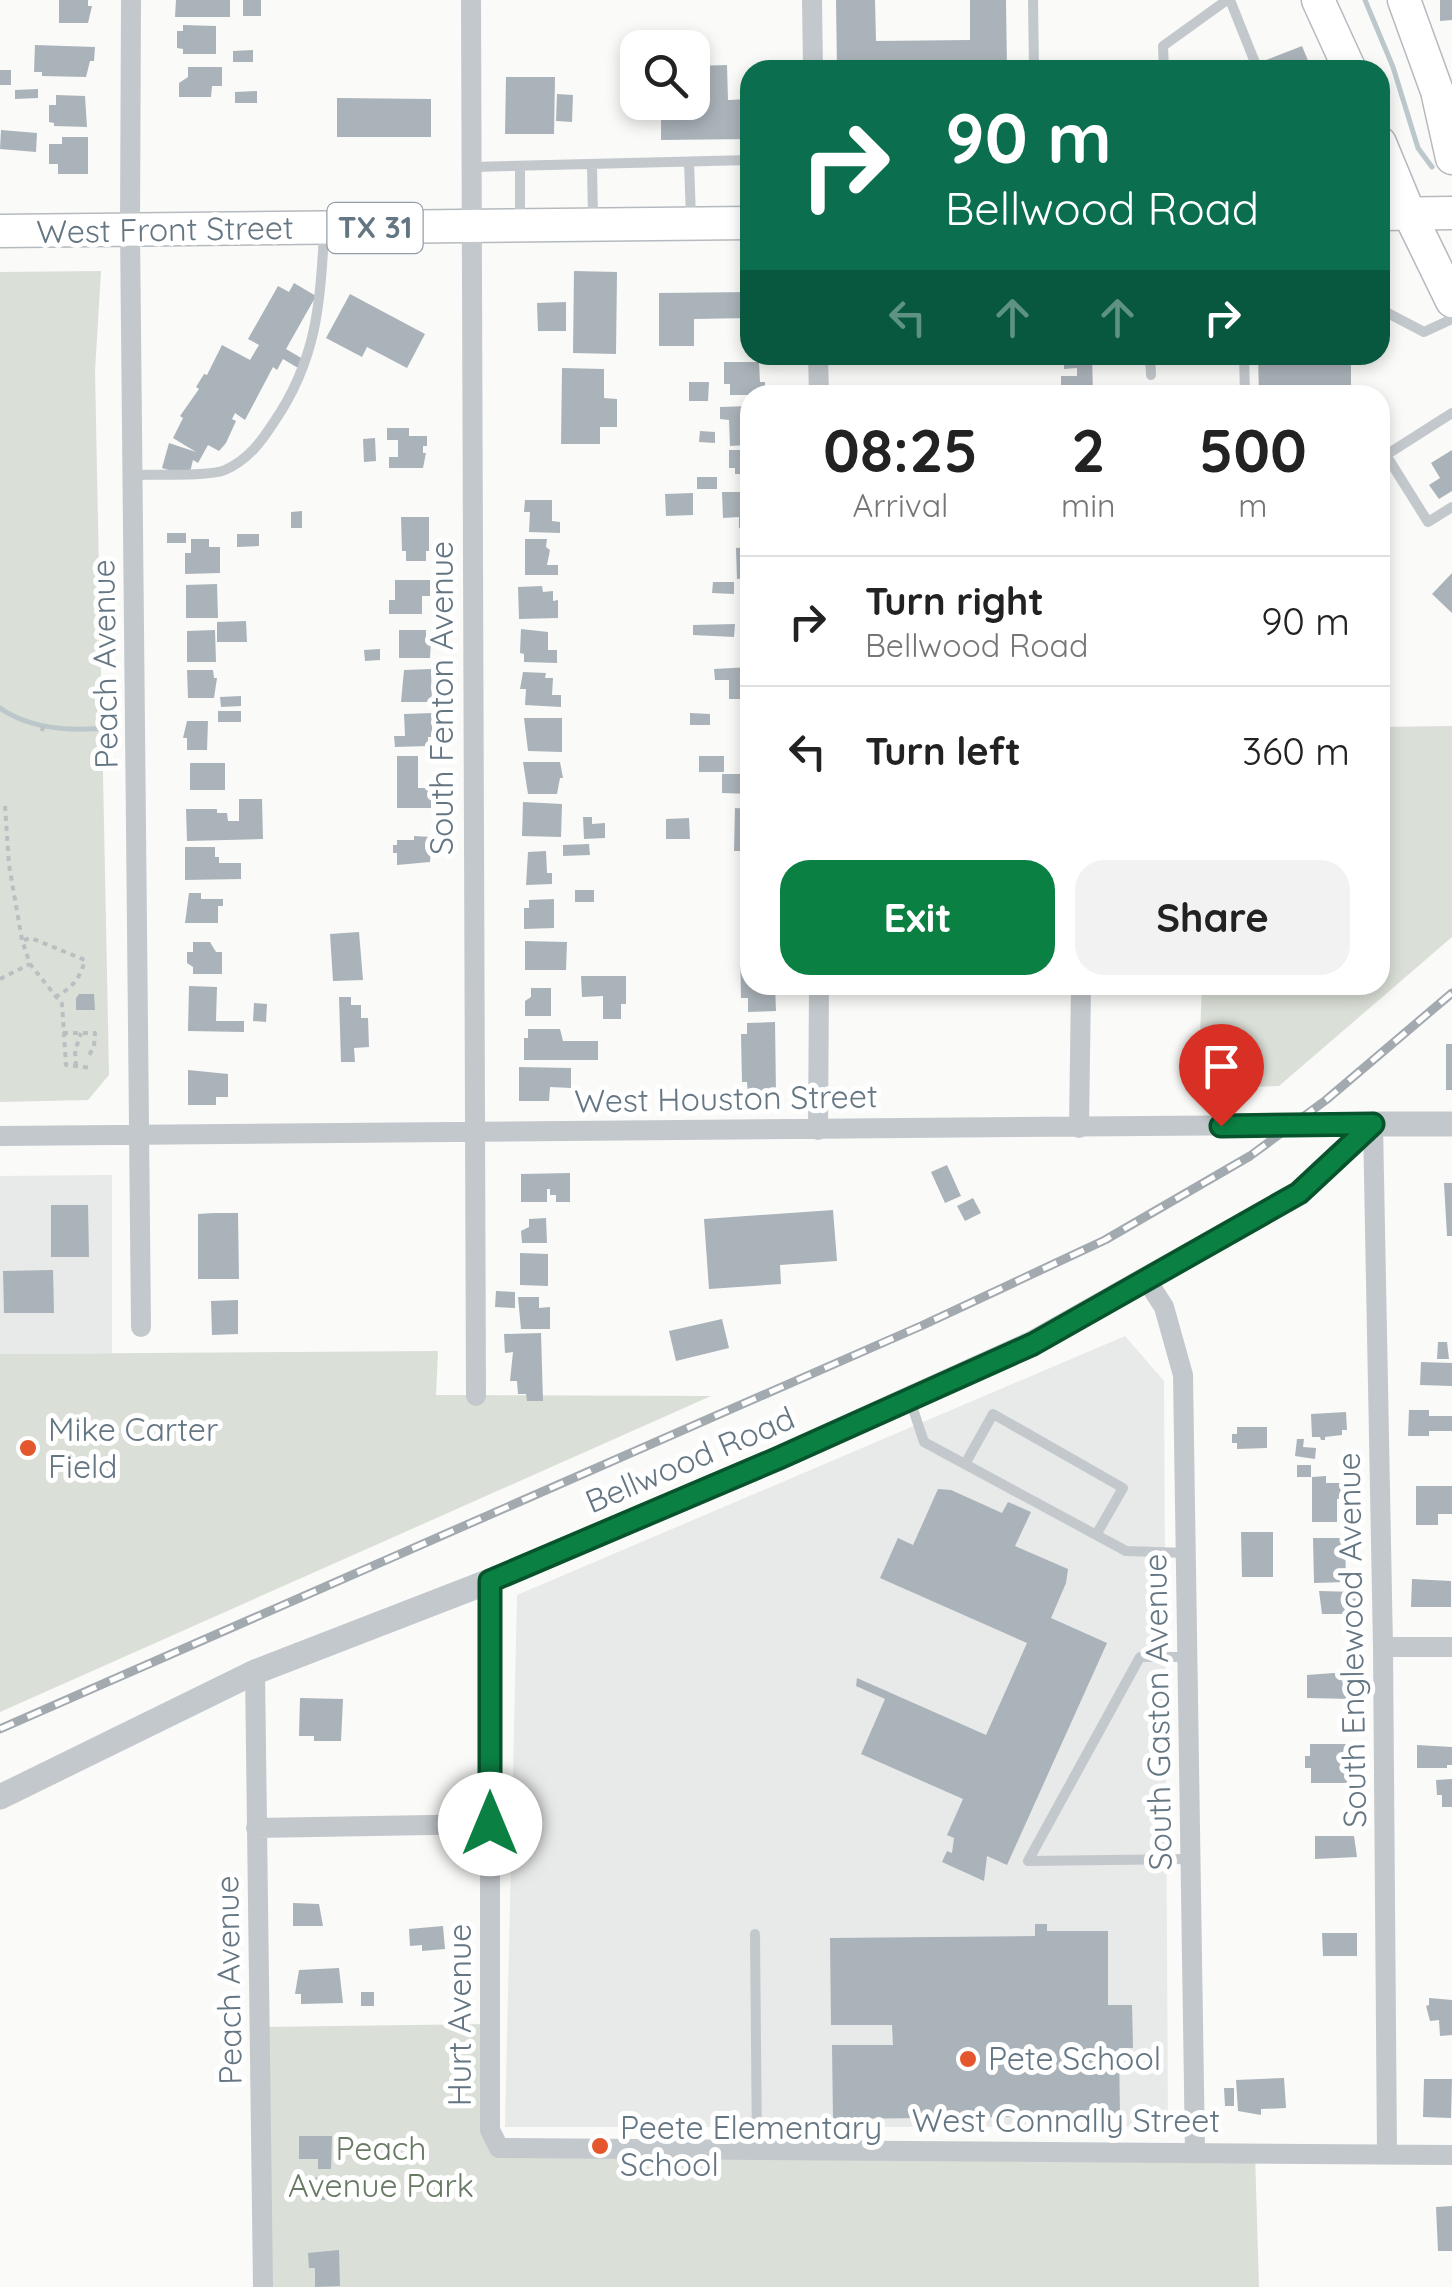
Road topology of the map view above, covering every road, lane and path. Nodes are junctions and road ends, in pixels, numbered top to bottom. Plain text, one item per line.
1 (131, 0) edge
2 (471, 0) edge
3 (812, 0) edge
4 (1034, 0) edge
5 (1228, 0) edge
6 (1318, 0) edge
7 (1404, 0) edge
8 (813, 60) edge
9 (1034, 60) edge
10 (1164, 60) edge
11 (1254, 60) edge
12 (1345, 60) edge
13 (1452, 158) edge
14 (740, 160) edge
15 (689, 162) junction
16 (592, 164) junction
17 (520, 166) junction
18 (472, 167) junction
19 (1452, 213) edge
20 (1394, 214) edge
21 (740, 223) edge
22 (691, 224) junction
23 (593, 225) junction
24 (520, 226) junction
25 (472, 227) junction
26 (324, 228) junction
27 (130, 229) junction
28 (0, 232) edge
29 (1452, 301) edge
30 (1390, 315) edge
31 (1452, 319) edge
32 (1150, 365) edge
33 (1151, 375) dead end
34 (1452, 413) edge
35 (1390, 452) edge
36 (1390, 461) edge
37 (132, 475) junction
38 (1452, 507) edge
39 (44, 721) dead end
40 (42, 731) dead end
41 (5, 806) dead end
42 (22, 940) junction
43 (30, 964) junction
44 (0, 979) edge
45 (819, 995) edge
46 (1081, 995) edge
47 (56, 996) junction
48 (64, 1033) junction
49 (81, 1033) junction
50 (89, 1055) dead end
51 (76, 1066) junction
52 (93, 1068) dead end
53 (1373, 1124) junction
54 (1452, 1124) edge
55 (1079, 1128) junction
56 (818, 1130) junction
57 (140, 1134) junction
58 (472, 1134) junction
59 (0, 1136) edge
60 (1146, 1278) junction
61 (141, 1327) dead end
62 (476, 1396) dead end
63 (909, 1400) junction
64 (965, 1464) junction
65 (1096, 1535) junction
66 (1186, 1553) junction
67 (490, 1581) junction
68 (1452, 1647) edge
69 (1383, 1648) junction
70 (1188, 1657) junction
71 (254, 1672) junction
72 (0, 1796) edge
73 (490, 1824) junction
74 (256, 1828) junction
75 (1190, 1859) junction
76 (755, 1934) dead end
77 (498, 2148) joint
78 (757, 2149) junction
79 (1194, 2152) junction
80 (1387, 2155) junction
81 (1452, 2155) edge
82 (264, 2287) edge

1 - 27 street, Peach Avenue
2 - 18 street, South Fenton Avenue
3 - 8 street
4 - 9 lane
5 - 10 lane
5 - 11 lane
6 - 12 main road
7 - 13 main road
14 - 15 lane
15 - 16 lane
15 - 22 lane
16 - 17 lane
16 - 23 lane
17 - 18 lane
17 - 24 lane
18 - 25 street, South Fenton Avenue
19 - 20 main road
20 - 29 main road
21 - 22 main road, West Front Street / TX 31
22 - 23 main road, West Front Street / TX 31
23 - 24 main road, West Front Street / TX 31
24 - 25 main road, West Front Street / TX 31
25 - 26 main road, West Front Street / TX 31
25 - 58 street, South Fenton Avenue
26 - 27 main road, West Front Street / TX 31
26 - 37 lane
27 - 28 main road, West Front Street / TX 31
27 - 37 street, Peach Avenue
30 - 31 lane
32 - 33 lane
34 - 35 lane
36 - 38 lane
37 - 57 street, Peach Avenue
39 - 40 path
41 - 42 path
42 - 43 path
42 - 47 path
43 - 44 path
43 - 47 path
45 - 56 street
46 - 55 street
47 - 48 path
48 - 49 path
48 - 51 path
49 - 50 path
49 - 51 path
51 - 52 path
53 - 54 street, West Houston Street
53 - 55 street, West Houston Street
53 - 60 street, Bellwood Road
53 - 69 street, South Englewood Avenue
55 - 56 street, West Houston Street
56 - 58 street, West Houston Street
57 - 58 street, West Houston Street
57 - 59 street, West Houston Street
57 - 61 street, Peach Avenue
58 - 62 street, South Fenton Avenue
60 - 63 street, Bellwood Road
60 - 66 street, South Gaston Avenue
63 - 64 lane
63 - 67 street, Bellwood Road
64 - 65 lane
64 - 65 lane
65 - 66 lane
66 - 70 street, South Gaston Avenue
67 - 71 street, Bellwood Road
67 - 73 street, Hurt Avenue
68 - 69 street
69 - 80 street, South Englewood Avenue
70 - 75 street, South Gaston Avenue
70 - 75 lane
71 - 72 street, Bellwood Road
71 - 74 street, Peach Avenue
73 - 74 street
73 - 77 street, Hurt Avenue
74 - 82 street, Peach Avenue
75 - 79 street, South Gaston Avenue
76 - 78 lane
77 - 78 street, West Connally Street
78 - 79 street, West Connally Street
79 - 80 street, West Connally Street
80 - 81 street, West Connally Street

